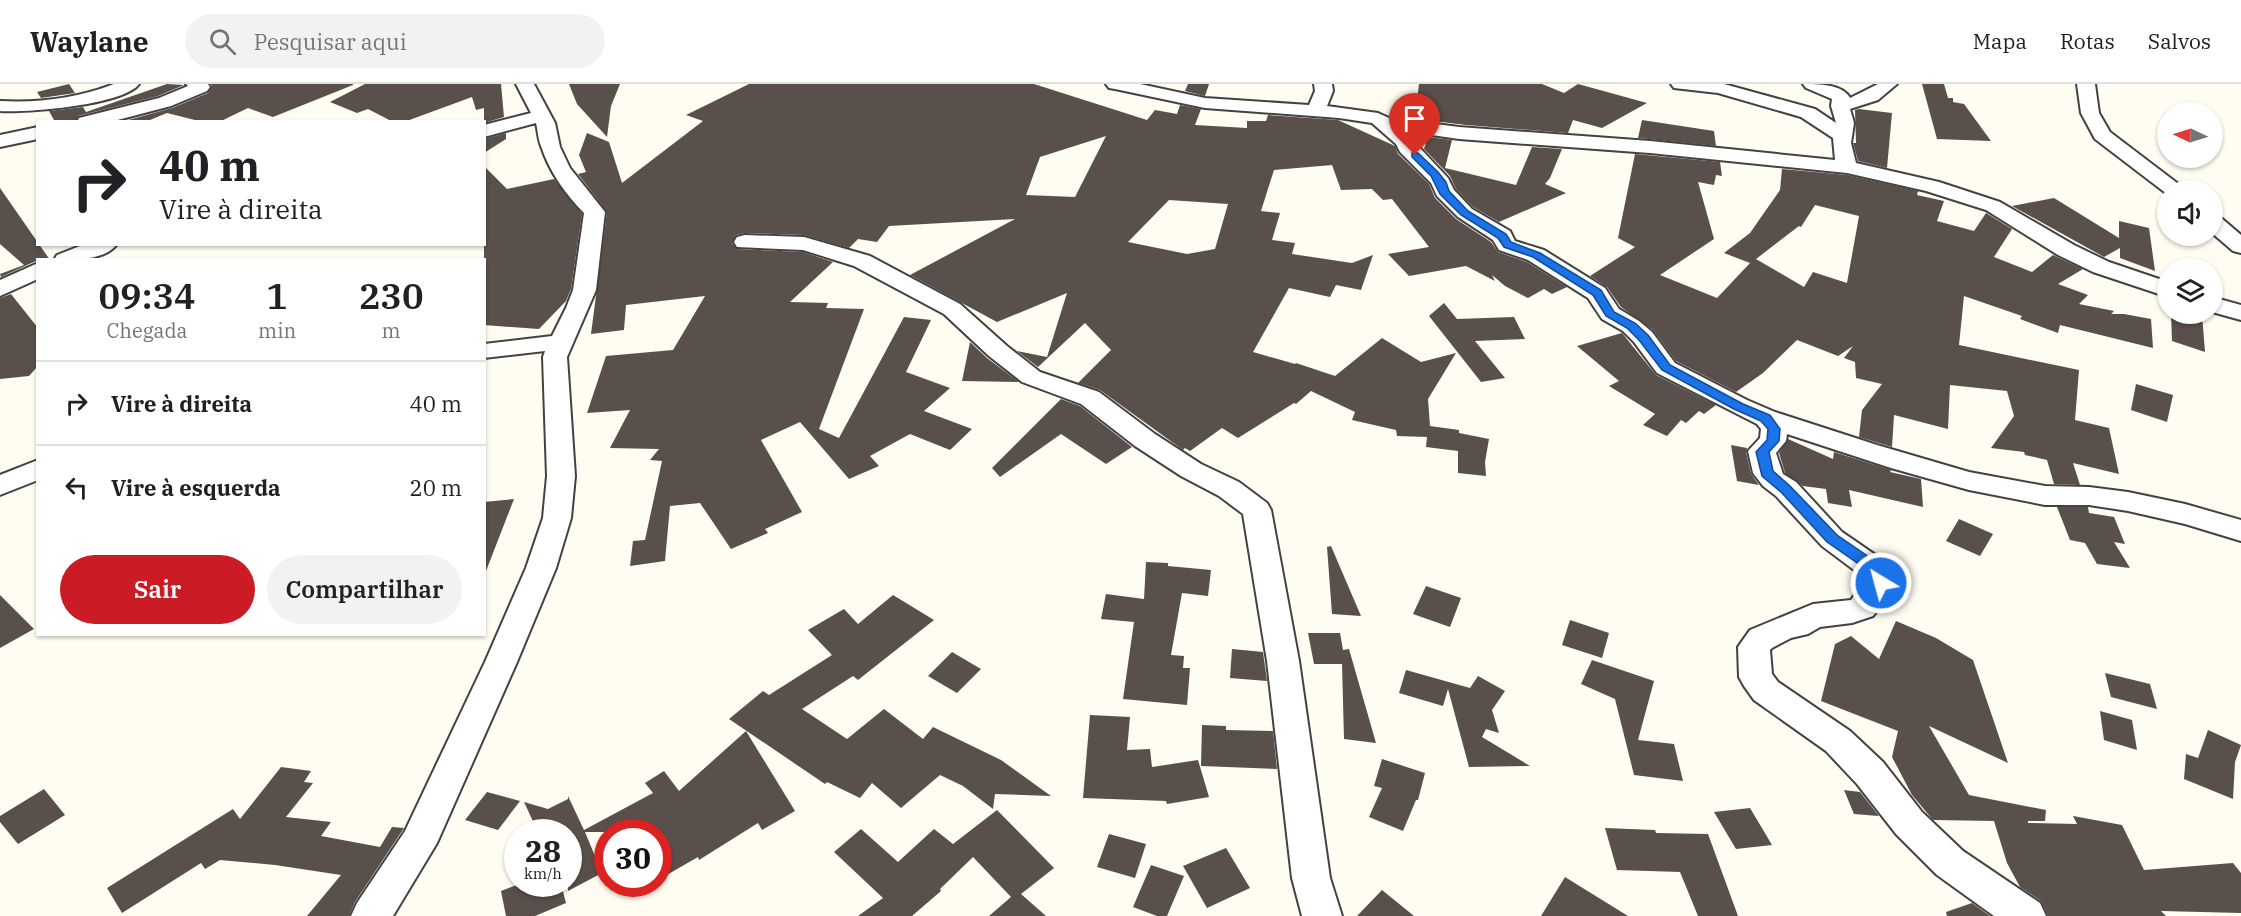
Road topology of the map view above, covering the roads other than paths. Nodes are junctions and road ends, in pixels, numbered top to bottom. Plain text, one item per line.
1 (130, 84) edge
2 (195, 84) edge
3 (525, 84) edge
4 (1115, 84) edge
5 (1239, 84) edge
6 (1323, 84) edge
7 (1680, 84) edge
8 (1812, 84) edge
9 (1888, 84) edge
10 (2086, 84) edge
11 (0, 106) edge
12 (1840, 106) junction
13 (1254, 107) junction
14 (1316, 110) junction
15 (542, 116) junction
16 (1378, 119) junction
17 (94, 120) edge
18 (486, 130) edge
19 (36, 133) edge
20 (1841, 135) junction
21 (0, 141) edge
22 (1847, 167) junction
23 (2161, 180) edge
24 (2223, 231) edge
25 (745, 242) dead end
26 (101, 246) edge
27 (2241, 246) edge
28 (70, 258) edge
29 (36, 271) edge
30 (2157, 286) edge
31 (0, 289) edge
32 (2223, 308) edge
33 (2241, 314) edge
34 (558, 342) junction
35 (486, 351) edge
36 (1766, 418) junction
37 (36, 470) edge
38 (0, 486) edge
39 (2241, 531) edge
40 (370, 916) edge
41 (1322, 916) edge
42 (2026, 916) edge

1 - 11 street
2 - 17 street
3 - 15 street
4 - 13 street
5 - 13 street
6 - 14 street
7 - 20 street
8 - 12 street
9 - 12 street
10 - 23 street
12 - 20 street
13 - 14 street
14 - 16 street
15 - 18 street
15 - 34 street
16 - 22 street
16 - 36 street
19 - 21 street
20 - 22 street
22 - 30 street
24 - 27 street
25 - 41 street
26 - 28 street
29 - 31 street
32 - 33 street
34 - 35 street
34 - 40 street
36 - 39 street
36 - 42 street
37 - 38 street

